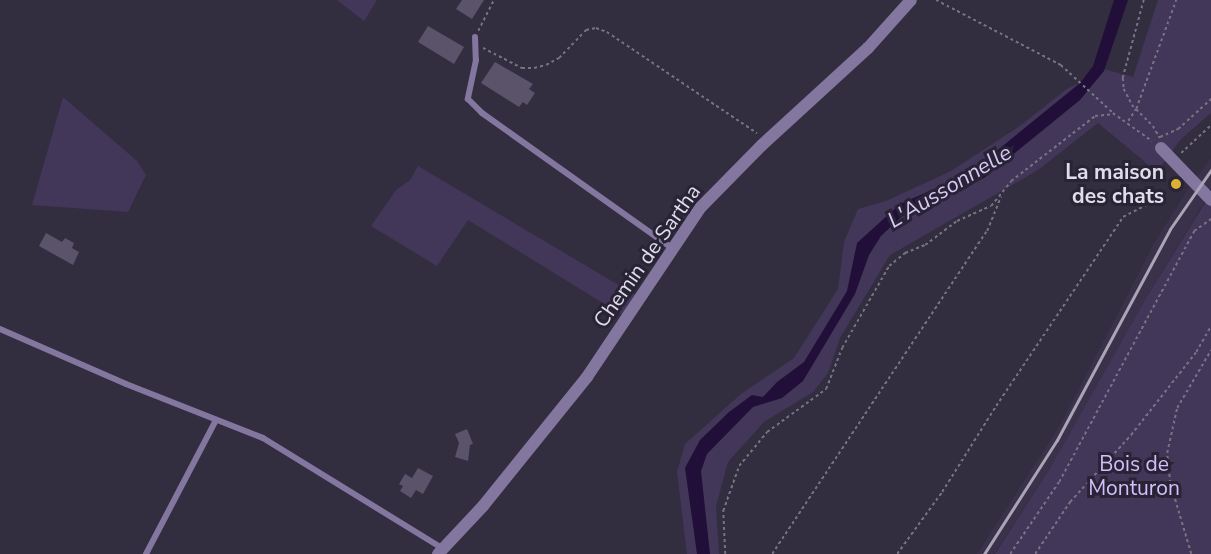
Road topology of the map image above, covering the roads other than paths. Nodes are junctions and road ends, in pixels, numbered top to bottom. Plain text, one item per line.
1 (911, 0) edge
2 (476, 37) road end
3 (1161, 142) road end
4 (1211, 200) edge
5 (672, 248) junction
6 (0, 329) edge
7 (216, 420) junction
8 (440, 551) edge
9 (146, 554) edge

1 - 5 street, Chemin de Sartha
2 - 5 lane
3 - 4 street
5 - 8 street, Chemin de Sartha
6 - 7 lane
7 - 8 lane
7 - 9 lane

